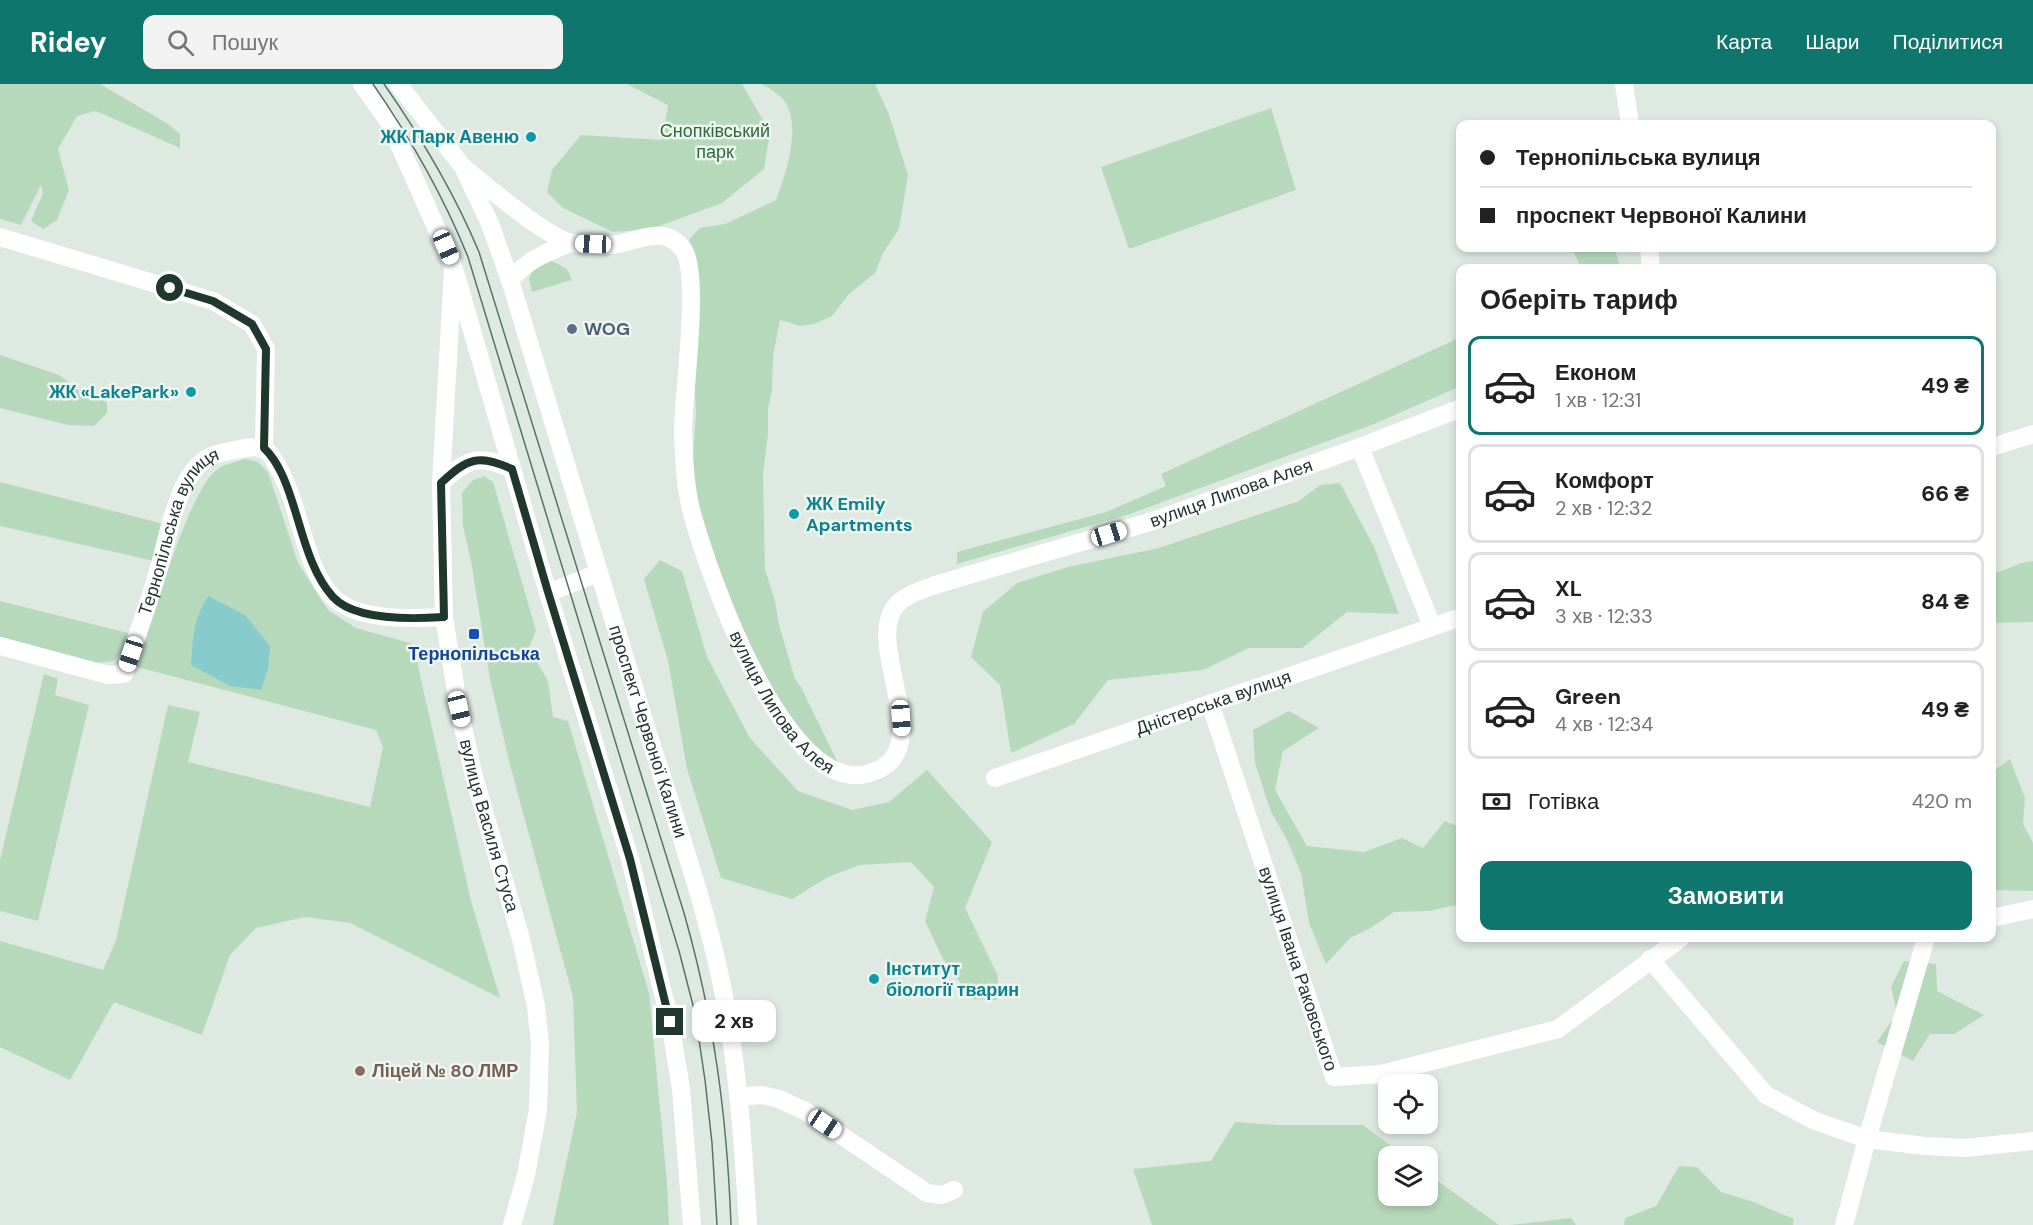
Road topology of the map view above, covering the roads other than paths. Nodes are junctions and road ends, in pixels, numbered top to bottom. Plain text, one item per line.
1 (362, 84) edge
2 (398, 84) edge
3 (1624, 84) edge
4 (1629, 120) edge
5 (463, 167) junction
6 (0, 237) edge
7 (570, 243) junction
8 (453, 265) junction
9 (510, 280) junction
10 (1456, 410) edge
11 (2033, 434) edge
12 (1996, 446) edge
13 (1360, 447) junction
14 (264, 448) junction
15 (512, 469) junction
16 (441, 483) junction
17 (598, 573) junction
18 (548, 592) junction
19 (444, 617) junction
20 (1456, 619) edge
21 (1432, 626) junction
22 (0, 646) edge
23 (1210, 703) junction
24 (995, 778) dead end
25 (2033, 909) edge
26 (1996, 917) edge
27 (1675, 942) edge
28 (1925, 942) edge
29 (1650, 958) junction
30 (739, 1097) junction
31 (1867, 1139) junction
32 (2033, 1141) edge
33 (954, 1190) dead end
34 (512, 1225) edge
35 (692, 1225) edge
36 (748, 1225) edge
37 (1844, 1225) edge

1 - 8 street, вулиця Василя Стуса
2 - 5 street
3 - 4 street
5 - 7 street, вулиця Липова Алея
5 - 9 street, проспект Червоної Калини
6 - 14 street
7 - 9 street
7 - 13 street, вулиця Липова Алея
8 - 15 street
8 - 16 street, вулиця Василя Стуса
9 - 17 street, проспект Червоної Калини
10 - 13 street, вулиця Липова Алея
11 - 12 street
13 - 21 street
14 - 19 street
14 - 22 street, Тернопільська вулиця
15 - 16 street
15 - 18 street
16 - 19 street, вулиця Василя Стуса
17 - 18 street
17 - 30 street, проспект Червоної Калини
18 - 35 street
19 - 34 street, вулиця Василя Стуса
20 - 21 street, Дністерська вулиця
21 - 23 street, Дністерська вулиця
23 - 24 street, Дністерська вулиця
23 - 29 street, вулиця Івана Раковського
25 - 26 street
27 - 29 street
28 - 31 street
29 - 31 street
30 - 33 street
30 - 36 street, проспект Червоної Калини
31 - 32 street
31 - 37 street

